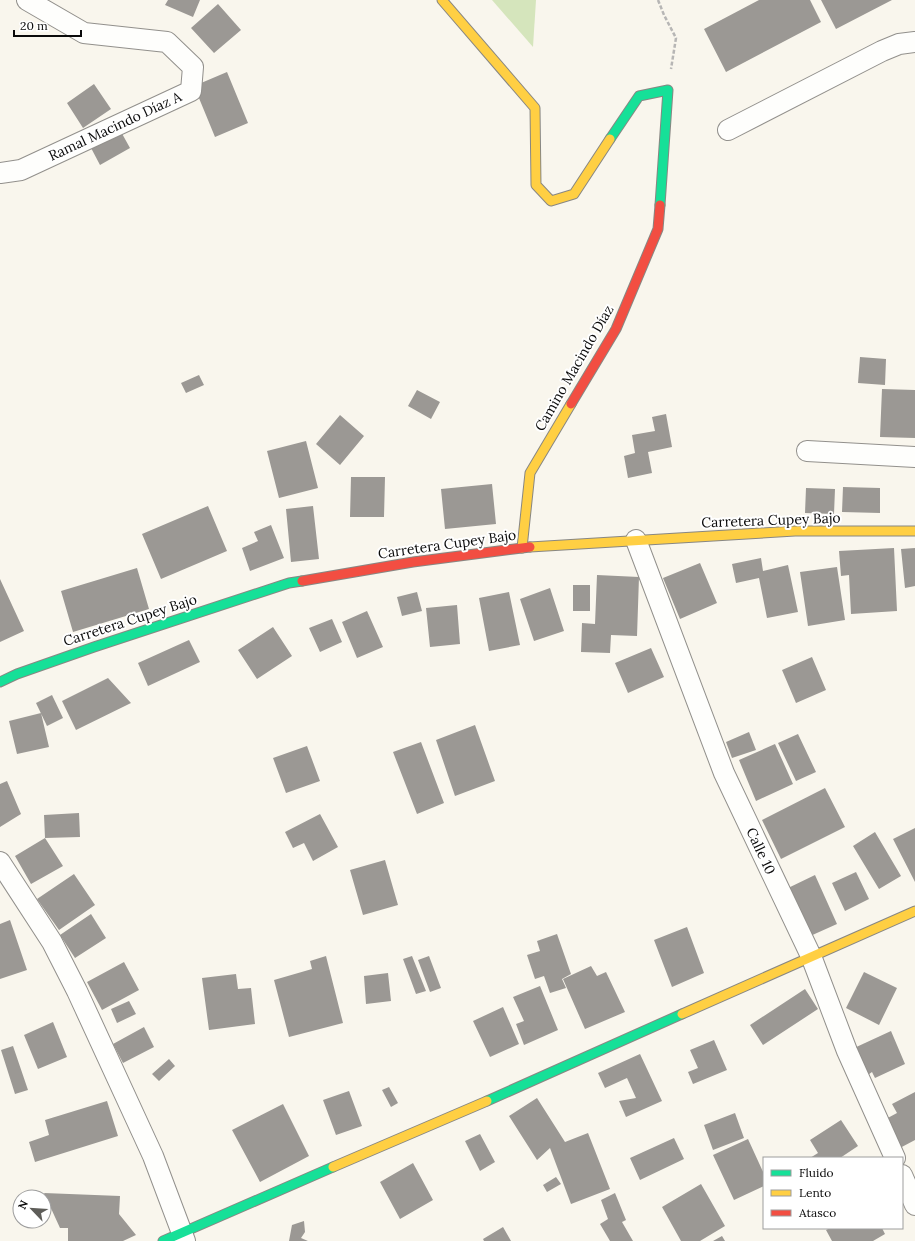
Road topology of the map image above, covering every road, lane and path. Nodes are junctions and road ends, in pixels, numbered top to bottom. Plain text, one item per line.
1 (27, 0) edge
2 (442, 0) edge
3 (658, 0) edge
4 (915, 42) edge
5 (668, 90) junction
6 (728, 130) dead end
7 (0, 173) edge
8 (807, 451) dead end
9 (915, 457) edge
10 (915, 531) edge
11 (636, 540) junction
12 (522, 548) junction
13 (0, 682) edge
14 (0, 862) edge
15 (915, 911) edge
16 (811, 956) junction
17 (895, 1157) edge
18 (903, 1177) edge
19 (915, 1205) edge
20 (184, 1237) edge
21 (163, 1241) edge

1 - 7 street, Ramal Macindo Díaz A
2 - 5 street
3 - 5 path
4 - 6 street
5 - 12 street, Camino Macindo Díaz
8 - 9 street
10 - 11 street, Carretera Cupey Bajo
11 - 12 street, Carretera Cupey Bajo
11 - 16 street, Calle 10
12 - 13 street, Carretera Cupey Bajo
14 - 20 street
15 - 16 street
16 - 17 street, Calle 10
16 - 20 street
18 - 19 street
20 - 21 street

